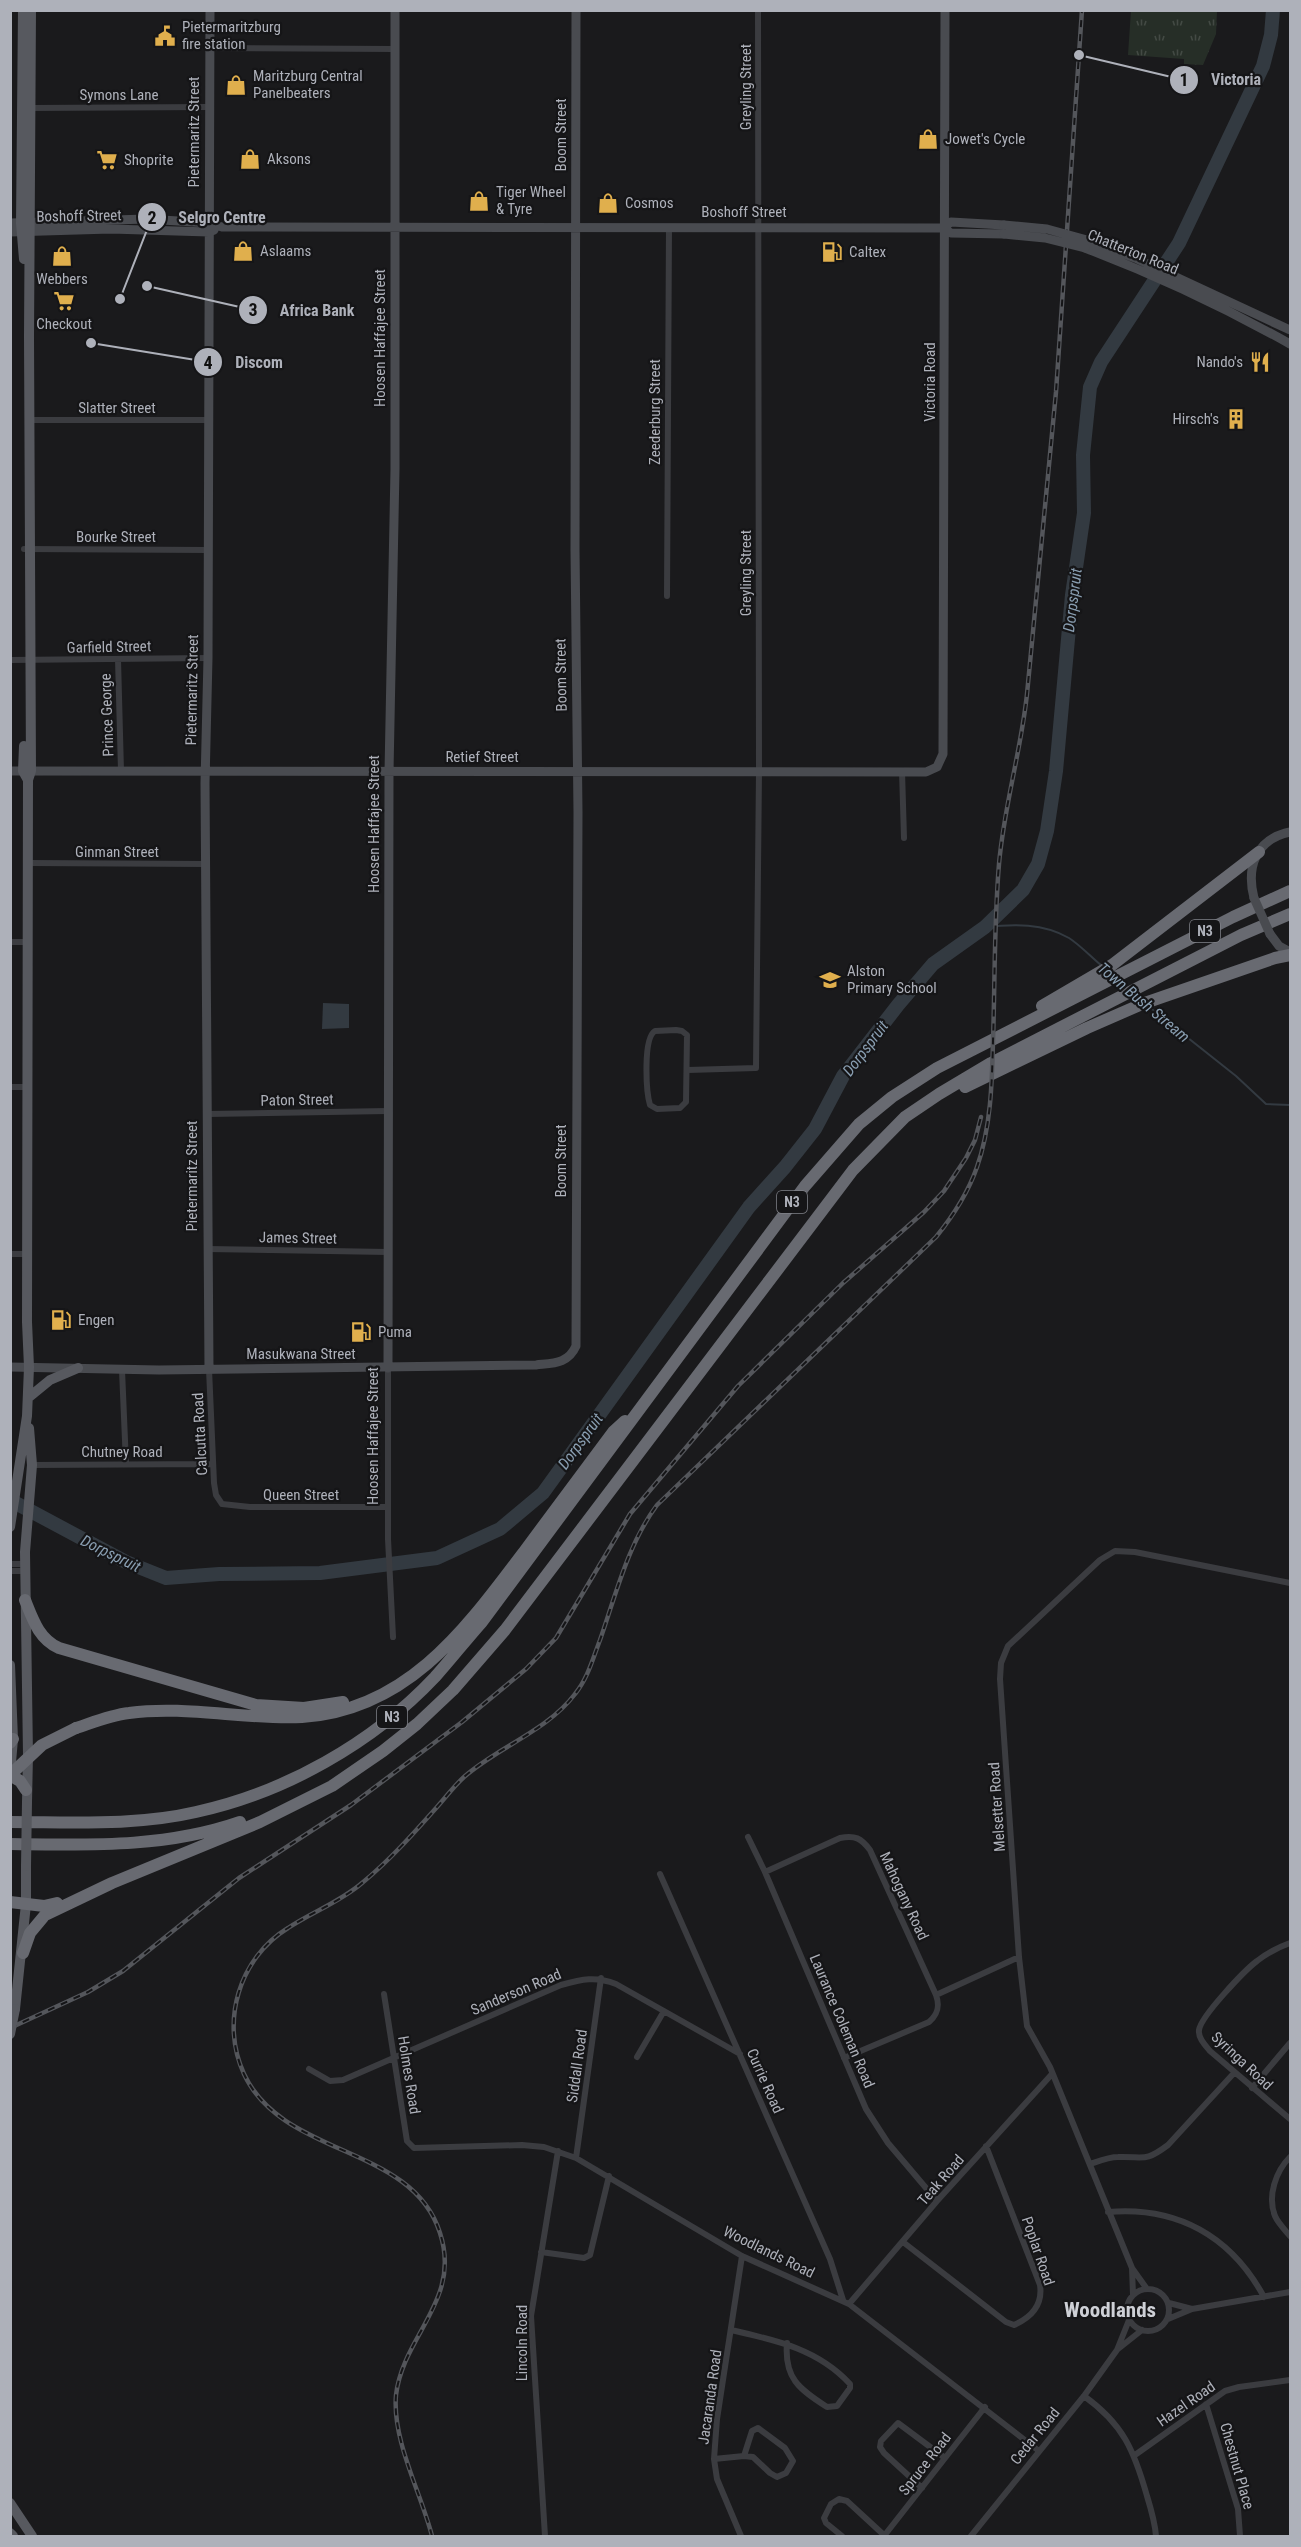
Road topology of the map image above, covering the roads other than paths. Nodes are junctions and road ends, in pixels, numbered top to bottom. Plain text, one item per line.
1 (23, 10) edge
2 (31, 10) edge
3 (210, 10) edge
4 (395, 10) edge
5 (576, 10) edge
6 (758, 10) edge
7 (945, 10) edge
8 (209, 48) junction
9 (395, 49) junction
10 (209, 107) junction
11 (29, 108) junction
12 (20, 227) edge
13 (669, 227) junction
14 (209, 228) junction
15 (394, 228) junction
16 (576, 228) junction
17 (760, 228) junction
18 (949, 228) junction
19 (1178, 283) junction
20 (1270, 321) junction
21 (1290, 324) edge
22 (1290, 330) edge
23 (1290, 344) edge
24 (27, 420) junction
25 (209, 420) junction
26 (27, 549) junction
27 (208, 550) junction
28 (667, 596) dead end
29 (118, 658) junction
30 (208, 658) junction
31 (10, 660) edge
32 (28, 660) junction
33 (943, 754) joint
34 (10, 771) edge
35 (121, 771) junction
36 (759, 771) junction
37 (902, 771) junction
38 (205, 772) junction
39 (389, 772) junction
40 (578, 772) junction
41 (27, 774) junction
42 (1290, 832) edge
43 (904, 838) dead end
44 (1258, 852) junction
45 (28, 864) junction
46 (206, 864) junction
47 (1290, 891) edge
48 (1290, 914) edge
49 (10, 942) edge
50 (27, 942) junction
51 (1290, 954) edge
52 (1111, 973) junction
53 (688, 1070) junction
54 (10, 1087) edge
55 (28, 1087) junction
56 (388, 1111) junction
57 (207, 1114) junction
58 (853, 1170) junction
59 (207, 1249) junction
60 (388, 1252) junction
61 (10, 1254) edge
62 (28, 1254) junction
63 (578, 1339) joint
64 (10, 1367) edge
65 (29, 1367) junction
66 (78, 1368) junction
67 (388, 1368) junction
68 (209, 1369) junction
69 (122, 1370) junction
70 (28, 1398) junction
71 (645, 1402) junction
72 (27, 1416) junction
73 (126, 1464) junction
74 (213, 1464) junction
75 (32, 1465) junction
76 (388, 1507) junction
77 (250, 1508) joint
78 (11, 1525) edge
79 (10, 1564) edge
80 (25, 1567) junction
81 (10, 1571) edge
82 (1290, 1582) edge
83 (25, 1600) junction
84 (393, 1637) dead end
85 (451, 1641) junction
86 (10, 1665) edge
87 (12, 1741) edge
88 (383, 1751) junction
89 (10, 1775) edge
90 (27, 1796) junction
91 (10, 1822) edge
92 (748, 1837) dead end
93 (10, 1844) edge
94 (765, 1872) junction
95 (660, 1874) dead end
96 (96, 1890) junction
97 (10, 1902) edge
98 (27, 1904) junction
99 (1290, 1943) edge
100 (23, 1953) junction
101 (1019, 1957) junction
102 (601, 1978) junction
103 (384, 1994) dead end
104 (936, 1995) junction
105 (664, 2011) junction
106 (10, 2034) edge
107 (1290, 2043) edge
108 (740, 2054) junction
109 (395, 2057) junction
110 (637, 2057) dead end
111 (844, 2058) junction
112 (309, 2069) dead end
113 (1234, 2073) junction
114 (1052, 2074) junction
115 (1252, 2088) junction
116 (1290, 2119) edge
117 (986, 2146) junction
118 (423, 2149) joint
119 (558, 2151) junction
120 (1290, 2157) edge
121 (576, 2158) junction
122 (1090, 2164) junction
123 (609, 2176) junction
124 (937, 2201) junction
125 (1108, 2212) junction
126 (1290, 2236) edge
127 (903, 2242) junction
128 (541, 2252) junction
129 (742, 2256) junction
130 (1132, 2268) junction
131 (1147, 2289) junction
132 (1290, 2292) edge
133 (1133, 2295) junction
134 (1264, 2297) junction
135 (846, 2302) junction
136 (1168, 2303) junction
137 (1192, 2309) junction
138 (1168, 2319) junction
139 (1129, 2320) junction
140 (731, 2330) junction
141 (1142, 2330) junction
142 (787, 2343) junction
143 (1118, 2350) junction
144 (1290, 2380) edge
145 (1084, 2396) junction
146 (1206, 2404) junction
147 (985, 2407) junction
148 (1039, 2451) junction
149 (1135, 2455) junction
150 (744, 2456) junction
151 (945, 2458) junction
152 (714, 2459) junction
153 (922, 2487) junction
154 (10, 2503) edge
155 (32, 2536) edge
156 (545, 2536) edge
157 (741, 2536) edge
158 (842, 2536) edge
159 (884, 2536) edge
160 (971, 2536) edge
161 (1156, 2536) edge
162 (1240, 2536) edge

1 - 12 main road
2 - 11 main road
3 - 8 street, Pietermaritz Street
4 - 9 street, Hoosen Haffajee Street
5 - 16 street, Boom Street
6 - 17 street, Greyling Street
7 - 18 street, Victoria Road
8 - 9 street
8 - 10 street, Pietermaritz Street
9 - 15 street, Hoosen Haffajee Street
10 - 11 street, Symons Lane
10 - 14 street, Pietermaritz Street
11 - 12 main road
12 - 14 street, Boshoff Street
12 - 24 main road
13 - 16 street, Boshoff Street
13 - 17 street, Boshoff Street
13 - 28 street, Zeederburg Street
14 - 15 street, Boshoff Street
14 - 25 street, Pietermaritz Street
15 - 16 street, Boshoff Street
15 - 39 street, Hoosen Haffajee Street
16 - 40 street, Boom Street
17 - 18 street, Boshoff Street
17 - 36 street, Greyling Street
18 - 19 street, Chatterton Road, bridge
18 - 33 street, Victoria Road
19 - 20 street, Chatterton Road
19 - 23 street, Chatterton Road
20 - 21 street
20 - 22 street, Chatterton Road
24 - 25 street, Slatter Street
24 - 26 main road
25 - 27 street, Pietermaritz Street
26 - 27 street, Bourke Street
26 - 32 main road
27 - 30 street, Pietermaritz Street
29 - 30 street, Garfield Street
29 - 32 street, Garfield Street
29 - 35 street, Prince George
30 - 38 street, Pietermaritz Street
31 - 32 street, Garfield Street
32 - 41 main road
33 - 37 street, Retief Street
34 - 41 street, Retief Street
35 - 38 street, Retief Street
35 - 41 street, Retief Street
36 - 37 street, Retief Street
36 - 40 street, Retief Street
36 - 53 street, Greyling Street
37 - 43 street
38 - 39 street, Retief Street
38 - 46 street, Pietermaritz Street
39 - 40 street, Retief Street
39 - 56 street, Hoosen Haffajee Street
40 - 63 street, Boom Street
41 - 45 main road
42 - 44 street
44 - 51 street, bridge
44 - 52 highway
45 - 46 street, Ginman Street
45 - 50 main road
46 - 57 street, Pietermaritz Street
47 - 52 highway, N3
48 - 58 highway, N3
49 - 50 street
50 - 55 main road
51 - 58 highway
52 - 71 highway, N3
53 - 53 street
54 - 55 street
55 - 62 main road
56 - 57 street, Paton Street
56 - 60 street, Hoosen Haffajee Street
57 - 59 street, Pietermaritz Street
58 - 88 highway, N3
59 - 60 street, James Street
59 - 68 street, Pietermaritz Street
60 - 67 street, Hoosen Haffajee Street
61 - 62 street
62 - 65 main road
63 - 67 street, Masukwana Street
64 - 65 street, Masukwana Street
65 - 66 street, Masukwana Street
65 - 70 main road
66 - 69 street, Masukwana Street
66 - 70 main road
67 - 68 street, Masukwana Street
67 - 76 street, Hoosen Haffajee Street
68 - 69 street, Masukwana Street
68 - 74 street, Calcutta Road
69 - 73 street
70 - 72 main road
71 - 85 highway
71 - 91 highway, N3
72 - 75 main road
72 - 78 main road
73 - 74 street, Chutney Road
73 - 75 street, Chutney Road
74 - 77 street, Calcutta Road
75 - 80 main road
76 - 77 street, Queen Street
76 - 84 street, Hoosen Haffajee Street
79 - 80 street
80 - 81 street
80 - 83 main road
82 - 101 street, Melsetter Road
83 - 85 highway
83 - 90 main road
85 - 89 highway, bridge
86 - 87 main road
87 - 89 main road
88 - 93 highway, N3
88 - 96 highway
89 - 90 highway
90 - 98 main road, bridge
92 - 94 street, Laurance Coleman Road
94 - 104 street, Mahogany Road
94 - 111 street, Laurance Coleman Road
95 - 108 street, Currie Road
96 - 98 highway
96 - 100 highway
97 - 98 highway
98 - 100 main road
99 - 113 street, Syringa Road
100 - 106 main road, bridge
101 - 104 street
101 - 114 street, Melsetter Road
102 - 105 street
102 - 109 street, Sanderson Road
102 - 121 street, Siddall Road
103 - 109 street, Holmes Road
104 - 111 street
105 - 108 street
105 - 110 street
107 - 115 street
108 - 135 street, Currie Road
109 - 112 street, Sanderson Road
109 - 118 street, Holmes Road
111 - 124 street, Laurance Coleman Road
113 - 115 street, Syringa Road
113 - 122 street
114 - 117 street, Teak Road
114 - 122 street, Melsetter Road
115 - 116 street, Syringa Road
117 - 124 street, Teak Road
117 - 127 street, Poplar Road
118 - 119 street, Woodlands Road
119 - 121 street, Woodlands Road
119 - 128 street, Lincoln Road
120 - 126 street
121 - 123 street, Woodlands Road
122 - 125 street, Melsetter Road
123 - 128 street
123 - 129 street, Woodlands Road
124 - 127 street, Teak Road
125 - 130 street, Melsetter Road
125 - 134 street
127 - 135 street, Teak Road
128 - 156 street, Lincoln Road
129 - 135 street, Woodlands Road
129 - 140 street, Jacaranda Road
130 - 131 street, Melsetter Road
130 - 133 street, Melsetter Road
131 - 133 street
131 - 136 street
132 - 134 street
133 - 139 street
134 - 137 street
135 - 147 street, Woodlands Road
136 - 137 street
136 - 138 street
137 - 138 street
138 - 141 street
139 - 141 street
139 - 143 street, Cedar Road
140 - 142 street
140 - 152 street, Jacaranda Road
141 - 143 street, Cedar Road
142 - 142 street
143 - 145 street, Cedar Road
144 - 146 street, Hazel Road
145 - 148 street, Cedar Road
145 - 149 street
146 - 149 street, Hazel Road
146 - 162 street, Chestnut Place
147 - 148 street, Woodlands Road
147 - 151 street, Spruce Road
148 - 160 street, Cedar Road
149 - 161 street
150 - 150 street
150 - 152 street
151 - 153 street, Spruce Road
151 - 153 street
152 - 157 street, Jacaranda Road
153 - 159 street, Spruce Road
154 - 155 main road
158 - 159 street

